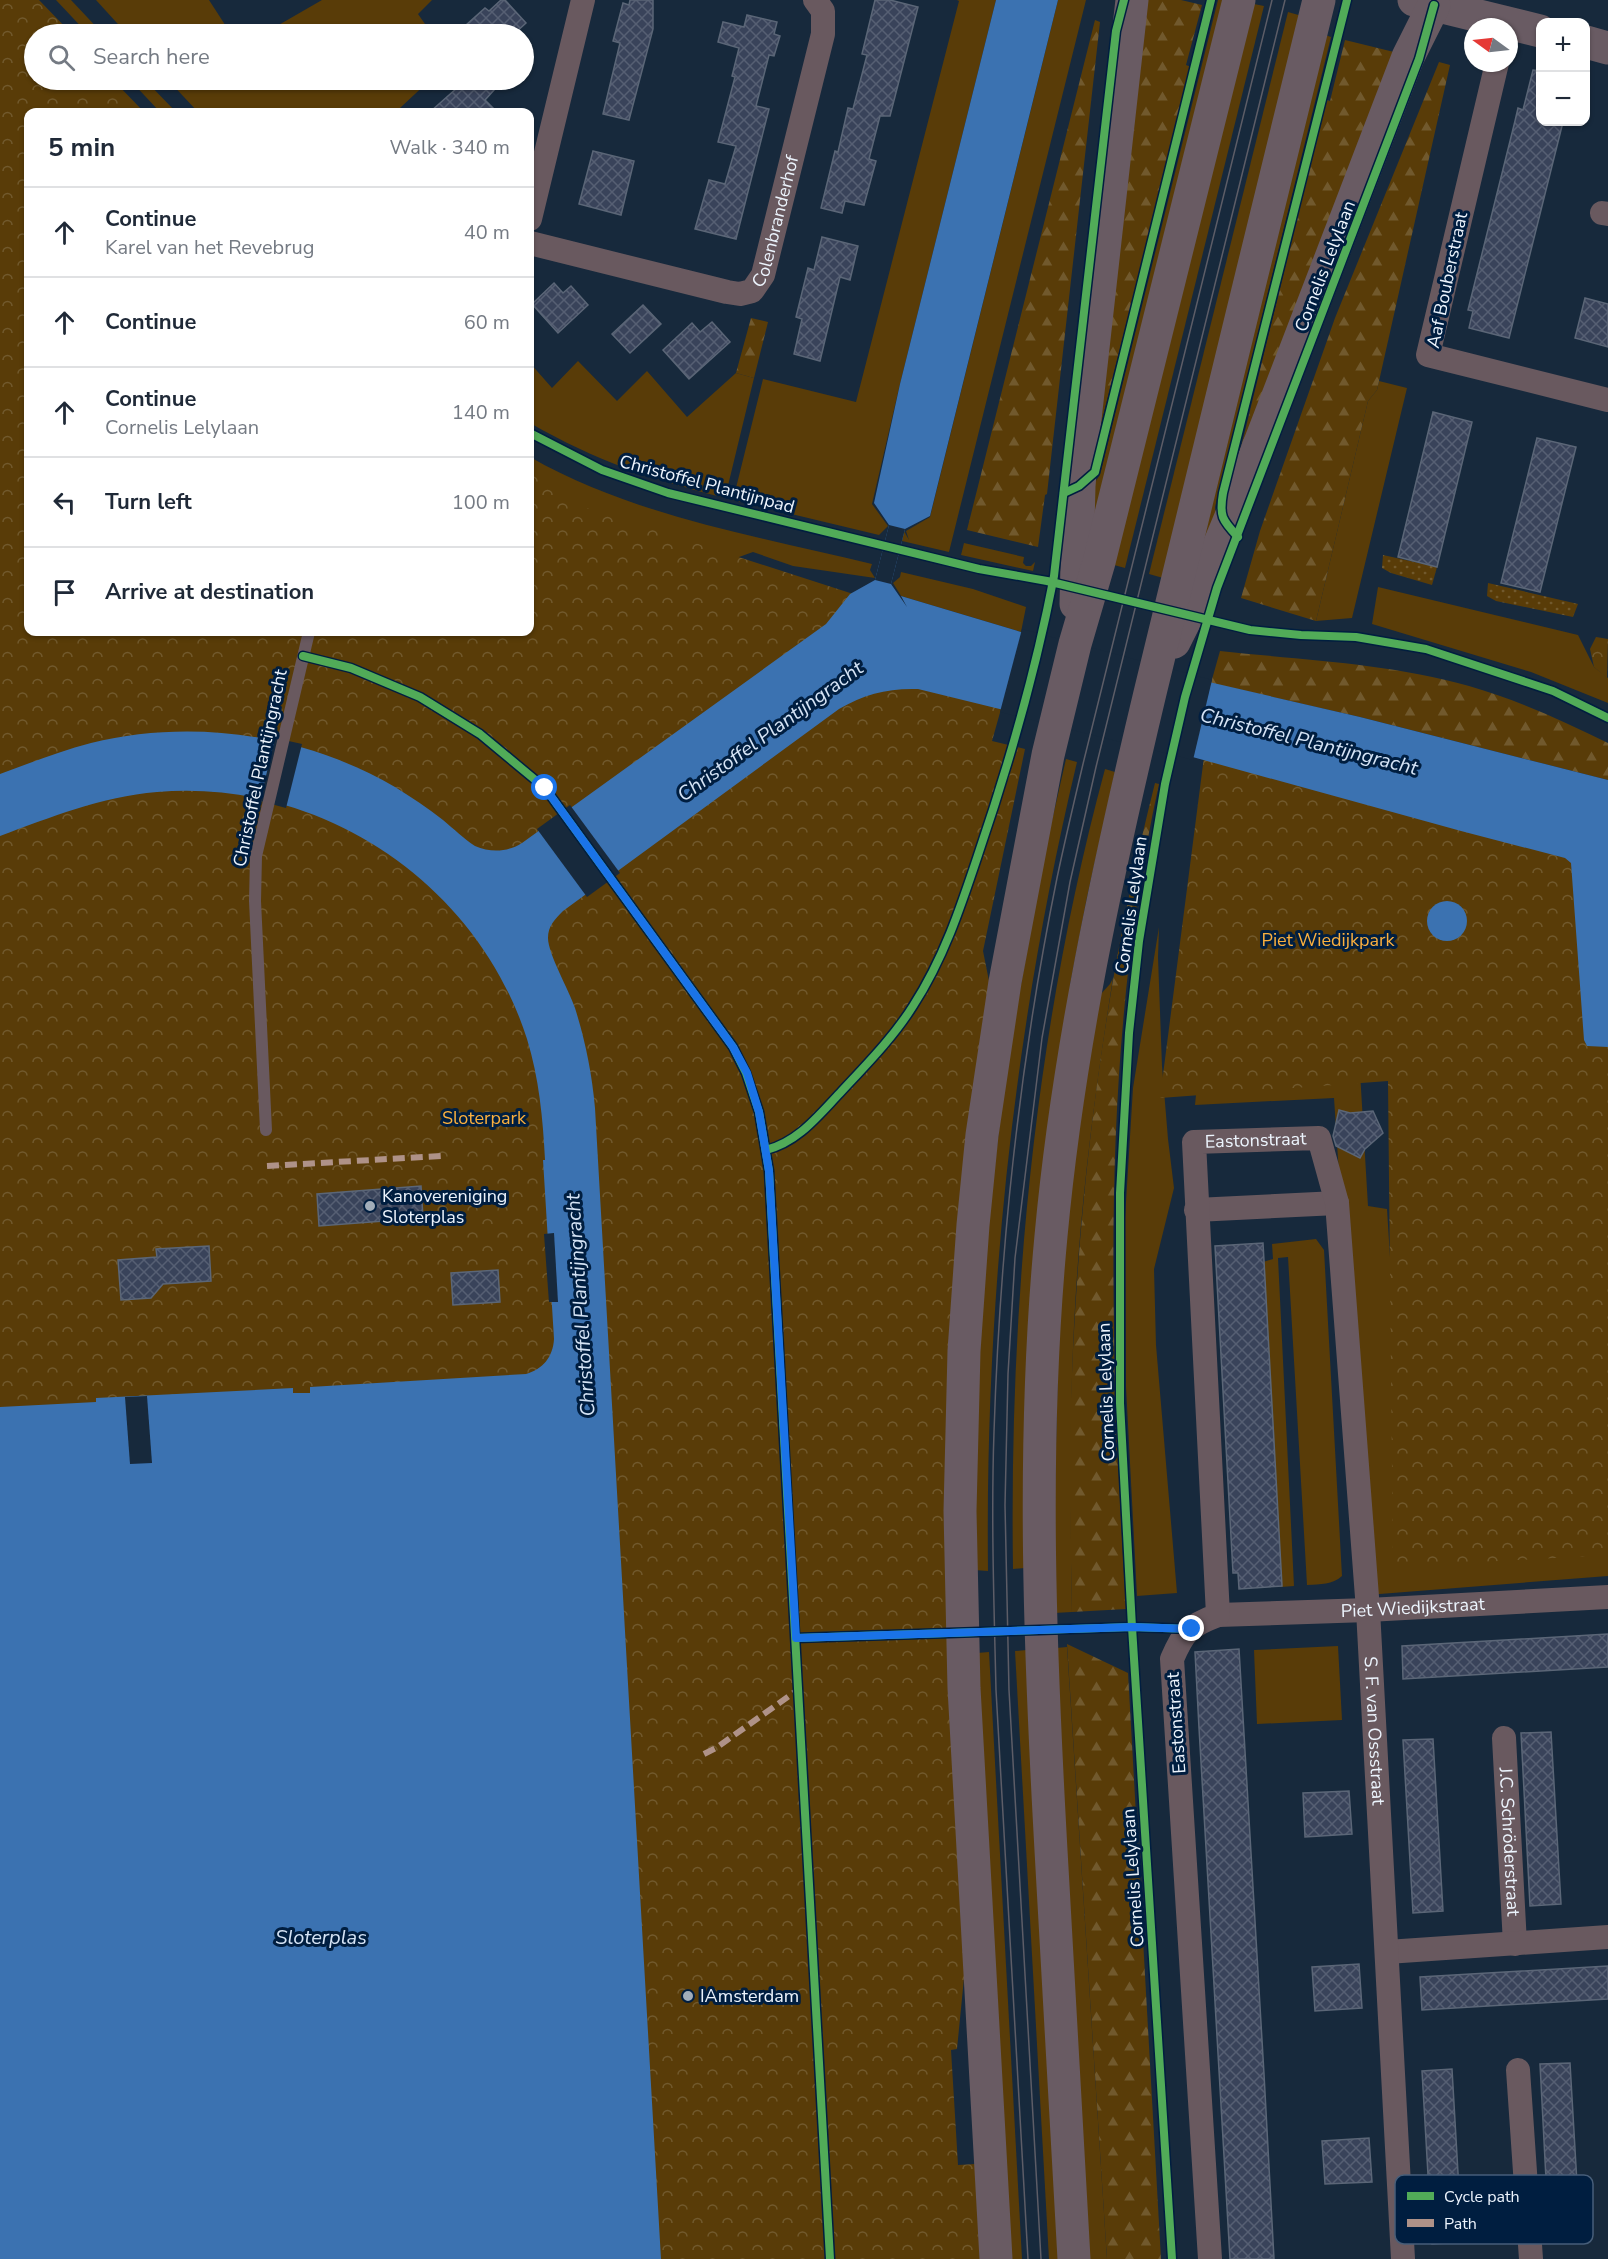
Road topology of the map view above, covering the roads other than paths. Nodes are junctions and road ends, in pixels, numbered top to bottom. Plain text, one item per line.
1 (583, 0) edge
2 (815, 0) edge
3 (1132, 0) edge
4 (1319, 0) edge
5 (1428, 2) edge
6 (1237, 7) edge
7 (1482, 18) edge
8 (1518, 27) edge
9 (1536, 30) edge
10 (1590, 43) edge
11 (1608, 48) edge
12 (1495, 72) edge
13 (534, 202) edge
14 (534, 244) edge
15 (1608, 400) edge
16 (1088, 558) junction
17 (1189, 583) junction
18 (308, 636) edge
19 (266, 1130) dead end
20 (1337, 1203) junction
21 (1196, 1210) junction
22 (1608, 1597) edge
23 (1368, 1610) junction
24 (1218, 1615) junction
25 (1504, 1738) dead end
26 (1608, 1937) edge
27 (1515, 1944) junction
28 (1387, 1952) junction
29 (1518, 2070) dead end
30 (1398, 2175) edge
31 (1525, 2175) edge
32 (1401, 2244) edge
33 (1530, 2244) edge
34 (996, 2259) edge
35 (1074, 2259) edge
36 (1210, 2259) edge
37 (1402, 2259) edge
38 (1531, 2259) edge

1 - 13 street
2 - 14 street, Colenbranderhof
3 - 16 main road
4 - 17 main road, Cornelis Lelylaan
5 - 7 main road
5 - 17 main road
6 - 16 main road
8 - 9 main road
10 - 11 main road
12 - 15 street, Aaf Bouberstraat
16 - 34 main road
17 - 35 main road, Cornelis Lelylaan
18 - 19 lane, Christoffel Plantijngracht
20 - 21 street
20 - 21 street, Eastonstraat
20 - 23 street, S. F. van Ossstraat
21 - 24 street, Eastonstraat
22 - 23 street, Piet Wiedijkstraat
23 - 24 street, Piet Wiedijkstraat
23 - 28 street, S. F. van Ossstraat
24 - 36 street, Eastonstraat
25 - 27 street, J.C. Schröderstraat
26 - 27 street
27 - 28 street
28 - 30 street, S. F. van Ossstraat
29 - 31 street
32 - 37 street, S. F. van Ossstraat
33 - 38 street

